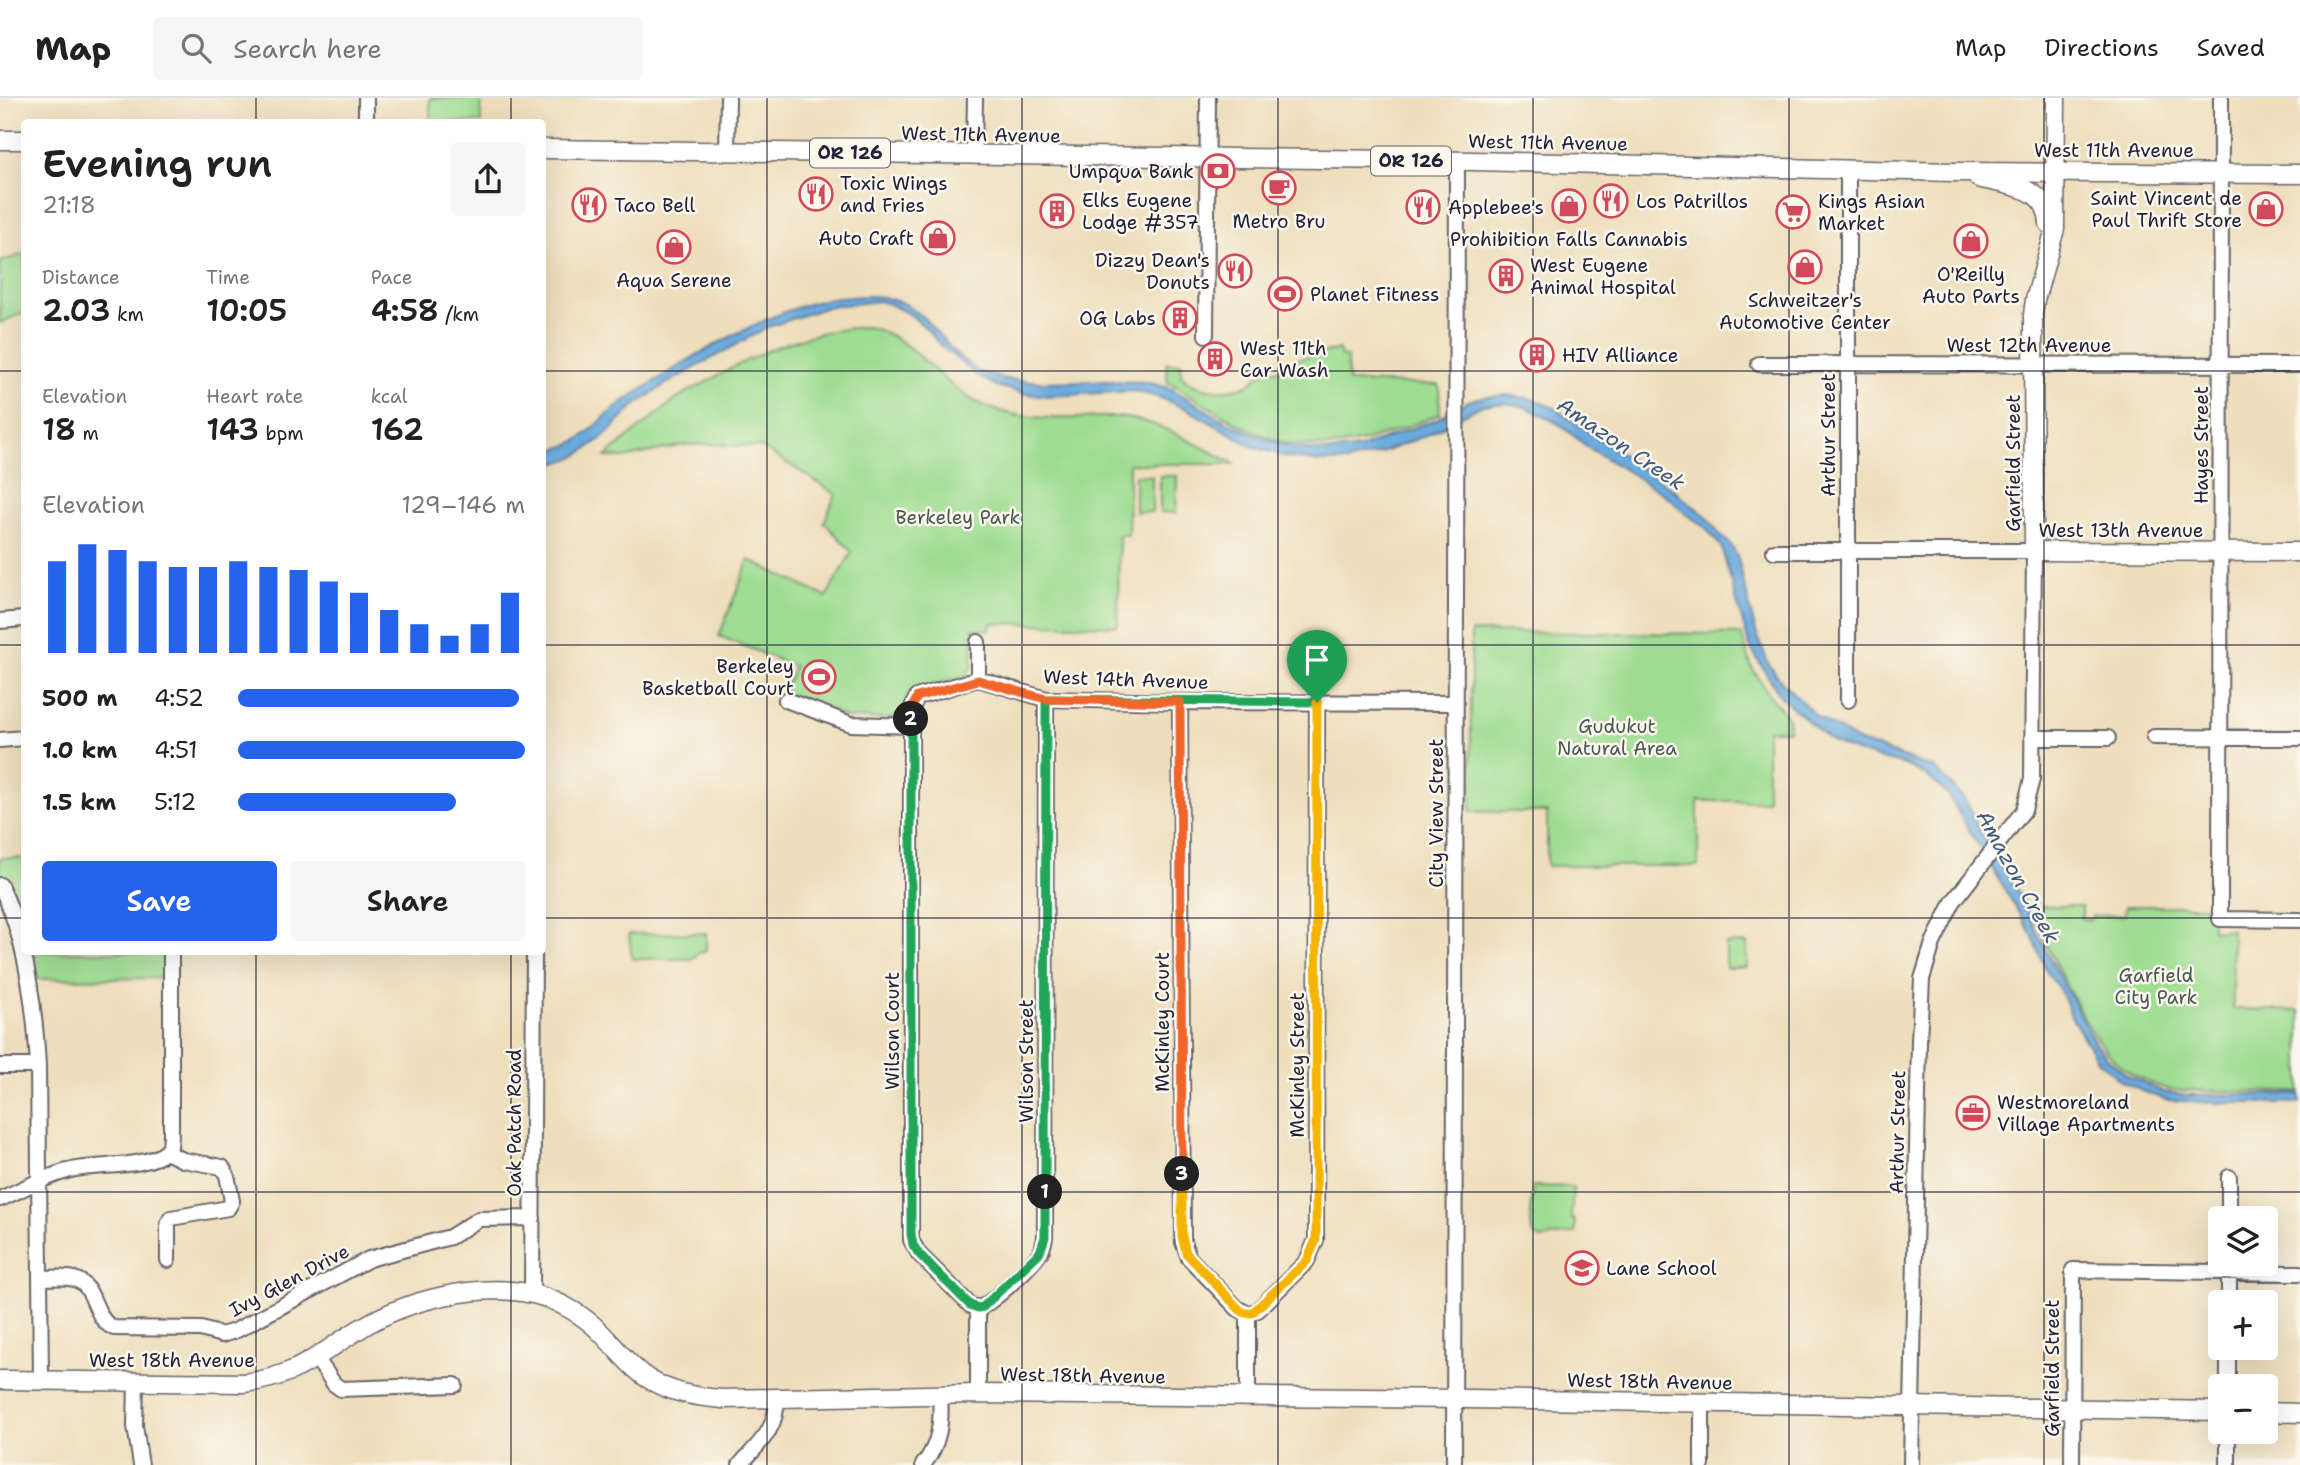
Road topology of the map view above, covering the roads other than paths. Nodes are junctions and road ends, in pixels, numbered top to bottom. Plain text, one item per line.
1 (366, 98) edge
2 (729, 98) edge
3 (975, 98) edge
4 (1208, 98) edge
5 (2056, 98) edge
6 (2221, 98) edge
7 (366, 119) edge
8 (0, 140) edge
9 (21, 140) edge
10 (546, 149) edge
11 (727, 152) junction
12 (974, 155) junction
13 (1207, 158) junction
14 (1457, 161) junction
15 (1848, 169) junction
16 (2055, 171) junction
17 (1954, 172) junction
18 (2221, 172) junction
19 (2300, 174) edge
20 (2050, 252) junction
21 (1206, 335) dead end
22 (1759, 364) dead end
23 (1848, 365) junction
24 (2034, 365) junction
25 (2221, 365) junction
26 (2300, 365) edge
27 (1848, 550) junction
28 (1774, 551) dead end
29 (2034, 551) junction
30 (2220, 551) junction
31 (2300, 552) edge
32 (21, 619) edge
33 (0, 621) edge
34 (978, 642) dead end
35 (978, 680) junction
36 (1046, 699) junction
37 (786, 700) dead end
38 (1848, 700) dead end
39 (1180, 702) junction
40 (1317, 702) junction
41 (1455, 703) junction
42 (911, 726) junction
43 (2154, 737) dead end
44 (2220, 737) junction
45 (21, 738) edge
46 (2032, 738) junction
47 (2108, 738) dead end
48 (2300, 738) edge
49 (0, 740) edge
50 (2013, 827) joint
51 (0, 885) edge
52 (2300, 920) edge
53 (21, 945) edge
54 (23, 955) edge
55 (171, 955) edge
56 (534, 955) edge
57 (0, 1066) edge
58 (38, 1066) junction
59 (166, 1152) junction
60 (2229, 1177) dead end
61 (39, 1181) junction
62 (0, 1199) edge
63 (2229, 1206) edge
64 (533, 1218) junction
65 (168, 1260) dead end
66 (2208, 1268) edge
67 (2278, 1271) edge
68 (2300, 1273) edge
69 (41, 1278) junction
70 (532, 1294) junction
71 (978, 1308) junction
72 (1248, 1314) junction
73 (317, 1359) junction
74 (0, 1380) edge
75 (41, 1380) junction
76 (136, 1381) junction
77 (455, 1385) dead end
78 (978, 1394) junction
79 (940, 1395) junction
80 (1248, 1398) junction
81 (777, 1399) junction
82 (1455, 1399) junction
83 (1702, 1403) junction
84 (1911, 1406) junction
85 (2073, 1409) junction
86 (2208, 1412) edge
87 (2278, 1412) edge
88 (2300, 1413) edge
89 (2228, 1444) edge
90 (141, 1465) edge
91 (740, 1465) edge
92 (923, 1465) edge
93 (1454, 1465) edge
94 (1702, 1465) edge
95 (1911, 1465) edge
96 (2073, 1465) edge
97 (2228, 1465) edge

1 - 7 street
2 - 11 street
3 - 12 street
4 - 13 street
5 - 16 main road, Garfield Street
6 - 18 street, Hayes Street
8 - 9 main road
10 - 11 main road, West 11th Avenue / OR 126
11 - 12 main road, West 11th Avenue / OR 126
12 - 13 main road, West 11th Avenue / OR 126
13 - 14 main road, West 11th Avenue / OR 126
13 - 21 street
14 - 15 main road, West 11th Avenue / OR 126
14 - 41 street, City View Street
15 - 17 main road, West 11th Avenue / OR 126
15 - 23 street, Arthur Street
16 - 17 main road, West 11th Avenue / OR 126
16 - 18 main road, West 11th Avenue
16 - 20 main road, Garfield Street
17 - 20 main road
18 - 19 main road, West 11th Avenue
18 - 25 street, Hayes Street
20 - 24 main road, Garfield Street
22 - 23 street, West 12th Avenue
23 - 24 street, West 12th Avenue
23 - 27 street, Arthur Street
24 - 25 street, West 12th Avenue
24 - 29 main road, Garfield Street
25 - 26 street, West 12th Avenue
25 - 30 street, Hayes Street
27 - 28 street, West 13th Avenue
27 - 29 street, West 13th Avenue
27 - 38 street, Arthur Street
29 - 30 main road, West 13th Avenue
29 - 46 street, Garfield Street
30 - 31 main road, West 13th Avenue
30 - 44 street, Hayes Street
32 - 33 street
34 - 35 street
35 - 36 street, West 14th Avenue
35 - 42 street
36 - 39 street, West 14th Avenue
36 - 71 street, Wilson Street
37 - 42 street
39 - 40 street, West 14th Avenue
39 - 72 street, McKinley Court
40 - 41 street, West 14th Avenue
40 - 72 street, McKinley Street
41 - 82 street, City View Street
42 - 71 street, Wilson Court
43 - 44 street
44 - 48 street
44 - 52 street, Hayes Street
45 - 49 street
46 - 47 street
46 - 50 street, Garfield Street
50 - 84 street, Arthur Street
51 - 53 street
54 - 58 street
55 - 59 street
56 - 64 street, Oak Patch Road
57 - 58 street
58 - 61 street
59 - 61 street
59 - 65 street
60 - 63 street
61 - 62 street
61 - 69 street
64 - 69 street, Ivy Glen Drive
64 - 70 street, Oak Patch Road
66 - 85 street, Garfield Street
67 - 68 street
69 - 75 street
70 - 73 main road, West 18th Avenue
70 - 81 main road, West 18th Avenue
71 - 78 street
72 - 80 street
73 - 76 main road, West 18th Avenue
73 - 77 street
74 - 75 main road, West 18th Avenue
75 - 76 main road, West 18th Avenue
76 - 90 street
78 - 79 main road, West 18th Avenue
78 - 80 main road, West 18th Avenue
79 - 81 main road, West 18th Avenue
79 - 92 street
80 - 82 main road, West 18th Avenue
81 - 91 street
82 - 83 main road, West 18th Avenue
82 - 93 street, City View Street
83 - 84 main road, West 18th Avenue
83 - 94 street
84 - 85 main road, West 18th Avenue
84 - 95 street, Arthur Street
85 - 86 main road, West 18th Avenue
85 - 96 street, Garfield Street
87 - 88 main road
89 - 97 street

